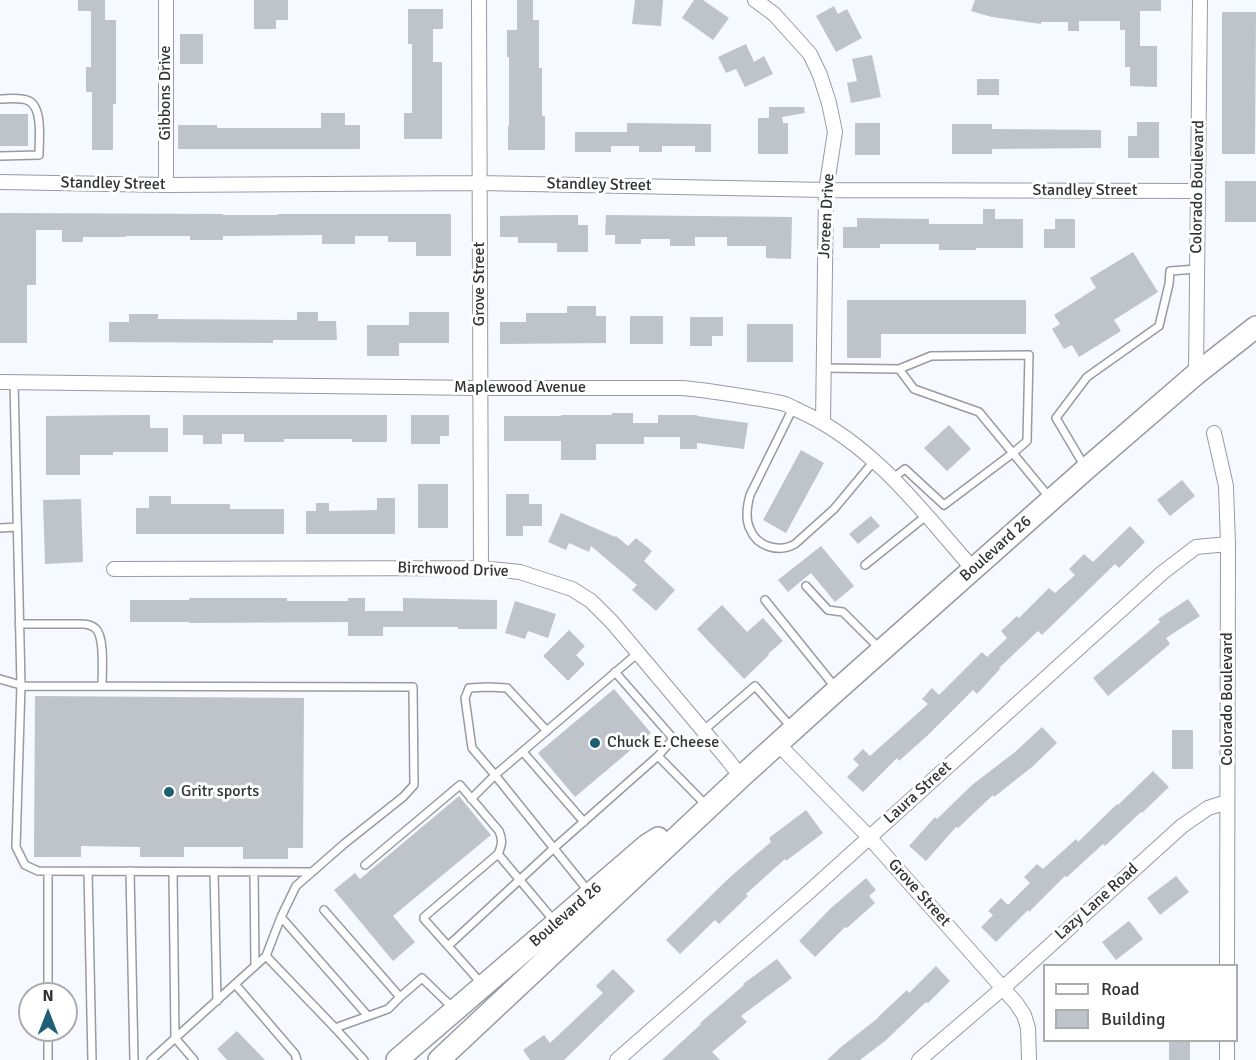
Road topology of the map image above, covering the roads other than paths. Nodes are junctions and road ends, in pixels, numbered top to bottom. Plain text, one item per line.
1 (166, 0) edge
2 (479, 0) edge
3 (755, 0) edge
4 (1200, 0) edge
5 (0, 99) edge
6 (0, 156) edge
7 (0, 182) edge
8 (480, 183) junction
9 (166, 185) junction
10 (826, 190) junction
11 (1198, 191) junction
12 (1197, 269) junction
13 (1256, 327) edge
14 (824, 368) junction
15 (899, 369) junction
16 (1196, 374) junction
17 (7, 382) edge
18 (480, 388) junction
19 (793, 408) junction
20 (823, 423) junction
21 (1214, 434) dead end
22 (1013, 453) junction
23 (874, 461) junction
24 (1086, 469) junction
25 (893, 478) junction
26 (1051, 500) junction
27 (926, 516) junction
28 (17, 527) junction
29 (0, 528) edge
30 (1228, 544) junction
31 (866, 565) dead end
32 (481, 568) junction
33 (114, 569) dead end
34 (973, 569) junction
35 (806, 586) dead end
36 (765, 600) dead end
37 (19, 624) junction
38 (881, 651) junction
39 (638, 653) junction
40 (615, 672) junction
41 (0, 679) edge
42 (21, 686) junction
43 (102, 686) junction
44 (837, 690) junction
45 (704, 730) junction
46 (794, 730) junction
47 (547, 731) junction
48 (778, 744) junction
49 (523, 752) junction
50 (658, 756) junction
51 (495, 775) junction
52 (741, 777) junction
53 (471, 799) junction
54 (1227, 802) junction
55 (705, 804) junction
56 (584, 822) junction
57 (869, 837) junction
58 (554, 848) junction
59 (498, 854) junction
60 (364, 866) dead end
61 (48, 871) junction
62 (88, 871) junction
63 (130, 871) junction
64 (172, 872) junction
65 (214, 872) junction
66 (254, 872) junction
67 (312, 872) junction
68 (519, 881) junction
69 (591, 894) junction
70 (324, 910) dead end
71 (281, 917) junction
72 (556, 924) junction
73 (448, 946) junction
74 (266, 956) junction
75 (1227, 964) edge
76 (255, 966) junction
77 (48, 982) edge
78 (235, 984) junction
79 (483, 986) junction
80 (1003, 988) junction
81 (400, 997) junction
82 (217, 1001) junction
83 (455, 1010) junction
84 (368, 1016) junction
85 (335, 1028) junction
86 (175, 1038) junction
87 (48, 1042) edge
88 (1227, 1042) edge
89 (48, 1060) edge
90 (92, 1060) edge
91 (134, 1060) edge
92 (151, 1060) edge
93 (194, 1060) edge
94 (297, 1060) edge
95 (364, 1060) edge
96 (397, 1060) edge
97 (439, 1060) edge
98 (616, 1060) edge
99 (920, 1060) edge
100 (1029, 1060) edge
101 (1227, 1060) edge

1 - 9 street, Gibbons Drive
2 - 8 street, Grove Street
3 - 10 street, Joreen Drive
4 - 11 street, Colorado Boulevard
5 - 6 lane
7 - 9 street, Standley Street
8 - 9 street, Standley Street
8 - 10 street, Standley Street
8 - 18 street, Grove Street
10 - 11 street, Standley Street
10 - 14 street, Joreen Drive
11 - 12 street, Colorado Boulevard
12 - 16 street, Colorado Boulevard
12 - 24 lane
13 - 16 main road, Boulevard 26
14 - 15 lane
14 - 20 street, Joreen Drive
15 - 22 lane
15 - 22 lane
16 - 24 main road, Boulevard 26
17 - 18 street, Maplewood Avenue
17 - 28 lane
18 - 19 street, Maplewood Avenue
18 - 32 street, Grove Street
19 - 20 street, Maplewood Avenue
19 - 23 lane
20 - 23 street, Maplewood Avenue
21 - 30 street, Colorado Boulevard
22 - 25 lane
22 - 26 lane
23 - 25 street, Maplewood Avenue
24 - 26 main road, Boulevard 26
25 - 27 street, Maplewood Avenue
26 - 34 main road, Boulevard 26
27 - 31 lane
27 - 34 street, Maplewood Avenue
28 - 29 lane
28 - 37 lane
30 - 54 street, Colorado Boulevard
30 - 57 street, Laura Street
32 - 33 street, Birchwood Drive
32 - 39 street, Birchwood Drive
34 - 38 main road, Boulevard 26
35 - 38 lane
36 - 44 lane
37 - 42 lane
37 - 43 lane
38 - 44 main road, Boulevard 26
39 - 40 lane
39 - 45 street, Birchwood Drive
40 - 47 lane
40 - 50 lane
41 - 42 lane
42 - 43 lane
42 - 61 lane
43 - 67 lane
44 - 46 main road, Boulevard 26
45 - 46 lane
45 - 52 street, Birchwood Drive
46 - 48 main road, Boulevard 26
47 - 49 lane
47 - 51 lane
48 - 52 main road, Boulevard 26
48 - 57 street, Grove Street
49 - 51 lane
49 - 56 lane
50 - 55 lane
50 - 56 lane
51 - 53 lane
51 - 58 lane
52 - 55 main road, Boulevard 26
52 - 97 main road, Boulevard 26
53 - 59 lane
53 - 60 lane
54 - 75 street, Colorado Boulevard
54 - 80 street, Lazy Lane Road
55 - 69 main road, Boulevard 26
56 - 58 lane
57 - 80 street, Grove Street
57 - 98 street, Laura Street
58 - 68 lane
58 - 69 lane
59 - 68 lane
59 - 73 lane
61 - 62 lane
61 - 77 lane
62 - 63 lane
62 - 90 lane
63 - 64 lane
63 - 91 lane
64 - 65 lane
64 - 86 lane
65 - 66 lane
65 - 82 lane
66 - 67 lane
66 - 76 lane
67 - 71 lane
68 - 72 lane
68 - 73 lane
69 - 72 main road, Boulevard 26
70 - 81 lane
71 - 74 lane
71 - 84 lane
72 - 79 main road, Boulevard 26
73 - 79 lane
74 - 76 lane
74 - 85 lane
76 - 78 lane
78 - 82 lane
78 - 94 lane
79 - 83 main road, Boulevard 26
80 - 99 street, Lazy Lane Road
80 - 100 street, Grove Street
81 - 83 lane
81 - 84 lane
82 - 86 lane
83 - 96 main road, Boulevard 26
84 - 85 lane
85 - 95 lane
86 - 92 lane
86 - 93 lane
87 - 89 lane
88 - 101 street

